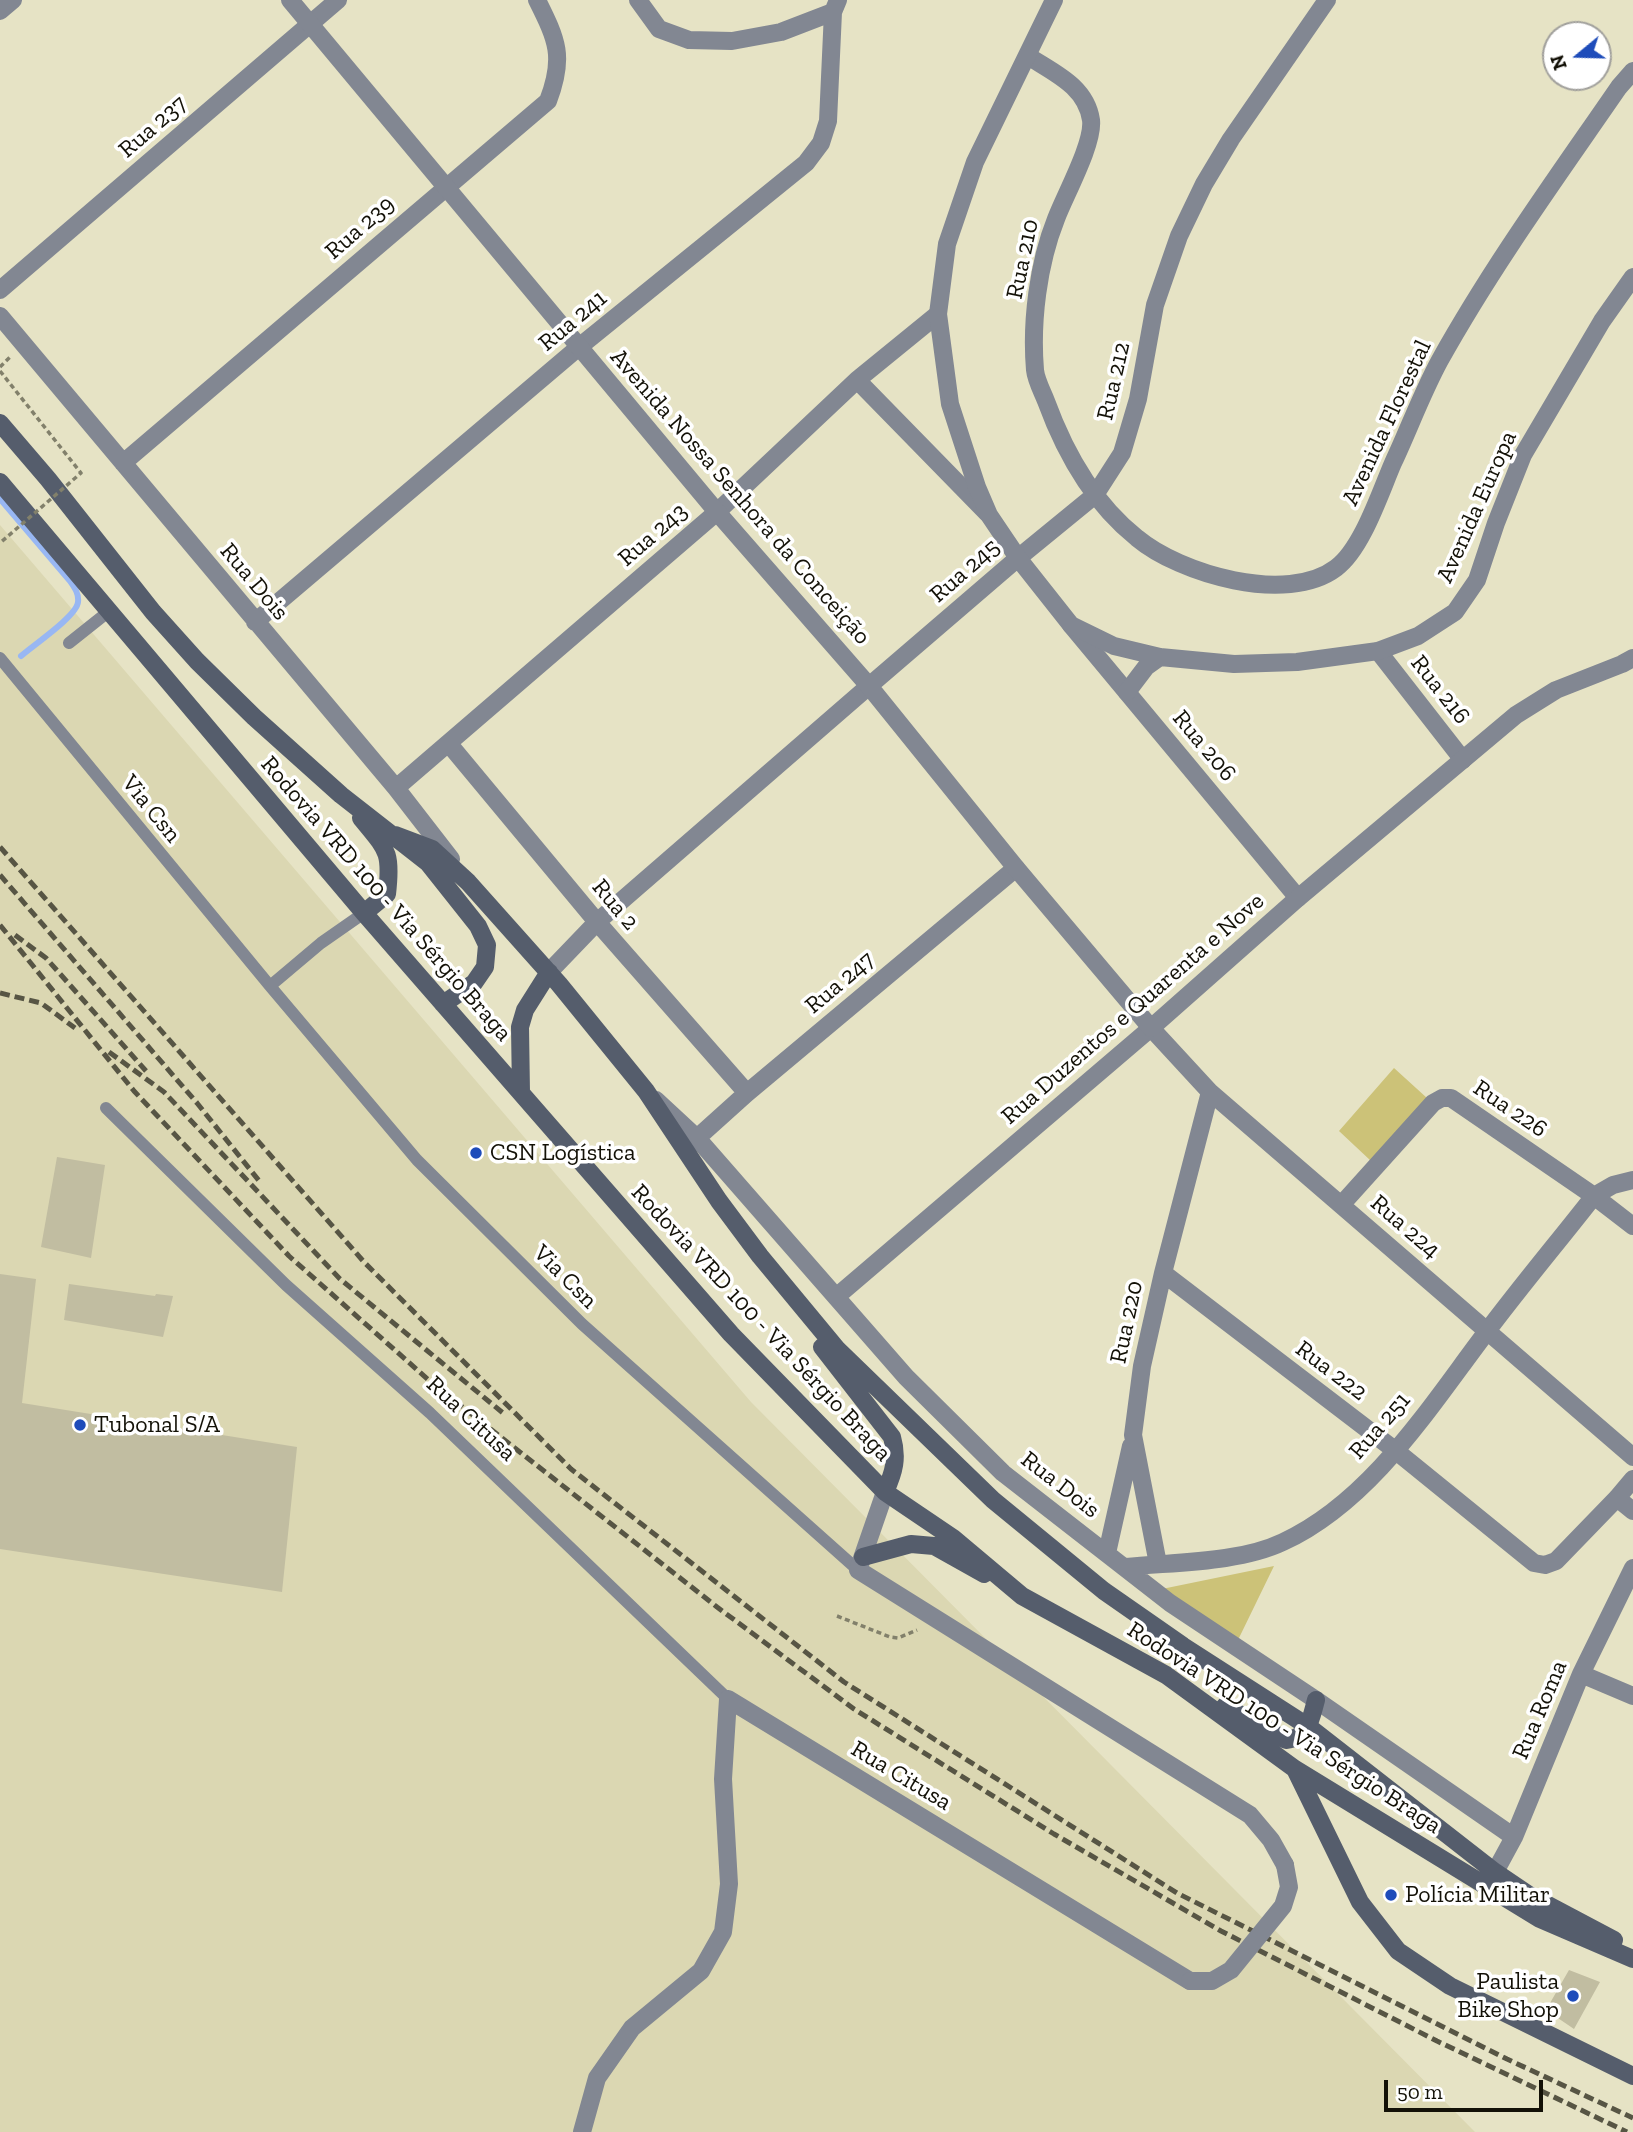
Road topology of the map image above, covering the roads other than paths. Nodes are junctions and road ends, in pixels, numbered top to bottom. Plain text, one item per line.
1 (13, 0) edge
2 (290, 0) edge
3 (338, 0) edge
4 (537, 0) edge
5 (638, 0) edge
6 (1054, 0) edge
7 (1327, 0) edge
8 (835, 6) edge
9 (0, 11) edge
10 (311, 24) junction
11 (1028, 56) junction
12 (1633, 71) edge
13 (447, 186) junction
14 (1633, 277) edge
15 (0, 290) edge
16 (938, 314) junction
17 (0, 316) edge
18 (579, 347) junction
19 (857, 380) junction
20 (0, 423) edge
21 (123, 463) junction
22 (0, 482) edge
23 (1095, 495) junction
24 (717, 512) junction
25 (989, 515) junction
26 (1017, 558) junction
27 (108, 612) junction
28 (255, 622) junction
29 (1071, 625) junction
30 (69, 643) dead end
31 (1378, 650) junction
32 (1160, 657) junction
33 (0, 658) edge
34 (1633, 658) edge
35 (869, 686) junction
36 (1127, 692) junction
37 (449, 744) junction
38 (1464, 760) junction
39 (396, 788) junction
40 (341, 795) junction
41 (395, 835) junction
42 (1016, 867) junction
43 (468, 882) junction
44 (1298, 898) junction
45 (364, 913) junction
46 (597, 922) junction
47 (549, 972) junction
48 (270, 986) junction
49 (443, 1004) junction
50 (1151, 1028) junction
51 (646, 1091) junction
52 (1210, 1092) junction
53 (747, 1093) junction
54 (521, 1094) junction
55 (106, 1108) dead end
56 (697, 1139) junction
57 (1633, 1180) edge
58 (1594, 1196) junction
59 (719, 1201) junction
60 (1342, 1204) junction
61 (1633, 1226) edge
62 (1163, 1273) junction
63 (836, 1297) junction
64 (1487, 1331) junction
65 (1133, 1435) junction
66 (1396, 1451) junction
67 (1633, 1457) edge
68 (1633, 1479) edge
69 (885, 1492) junction
70 (1617, 1498) junction
71 (1633, 1511) edge
72 (1107, 1553) junction
73 (861, 1564) junction
74 (1158, 1564) junction
75 (1126, 1567) junction
76 (1633, 1568) edge
77 (1022, 1596) junction
78 (1581, 1674) junction
79 (1166, 1675) junction
80 (1633, 1696) edge
81 (728, 1699) junction
82 (1316, 1700) junction
83 (1308, 1727) junction
84 (1295, 1769) junction
85 (1514, 1837) junction
86 (1495, 1872) junction
87 (1633, 1950) edge
88 (1633, 1959) edge
89 (1633, 2076) edge
90 (582, 2132) edge

1 - 9 street
2 - 10 street, Avenida Nossa Senhora da Conceição
3 - 10 street, Rua 237
4 - 13 street, Rua 239
5 - 8 street
6 - 11 street
7 - 23 street, Rua 212
8 - 18 street, Rua 241
10 - 13 street, Avenida Nossa Senhora da Conceição
10 - 15 street, Rua 237
11 - 16 street
11 - 23 street, Rua 210
12 - 23 street, Avenida Florestal
13 - 18 street, Avenida Nossa Senhora da Conceição
13 - 21 street, Rua 239
14 - 31 street, Avenida Europa
16 - 19 street, Rua 243
16 - 25 street
17 - 21 street, Rua Dois
18 - 24 street, Avenida Nossa Senhora da Conceição
18 - 28 street, Rua 241
19 - 24 street, Rua 243
19 - 25 street
20 - 40 main road, Rodovia VRD 100 - Via Sérgio Braga
21 - 28 street, Rua Dois
22 - 27 main road, Rodovia VRD 100 - Via Sérgio Braga
23 - 26 street, Rua 245
24 - 35 street, Avenida Nossa Senhora da Conceição
24 - 37 street, Rua 243
25 - 26 street, Rua 206
26 - 29 street, Rua 206
26 - 35 street, Rua 245
27 - 30 lane
27 - 45 main road, Rodovia VRD 100 - Via Sérgio Braga
28 - 39 street, Rua Dois
29 - 32 street, Avenida Europa
29 - 36 street, Rua 206
31 - 32 street, Avenida Europa
31 - 38 street, Rua 216
32 - 36 street
33 - 48 lane, Via Csn
34 - 38 street, Rua Duzentos e Quarenta e Nove
35 - 42 street, Avenida Nossa Senhora da Conceição
35 - 46 street, Rua 245
36 - 44 street, Rua 206
37 - 39 street, Rua 243
37 - 46 street, Rua 2
38 - 44 street, Rua Duzentos e Quarenta e Nove
39 - 43 street, Rua Dois
40 - 41 main road, Rodovia VRD 100 - Via Sérgio Braga
40 - 45 main road
41 - 43 main road, Rodovia VRD 100 - Via Sérgio Braga
41 - 49 main road
42 - 50 street, Avenida Nossa Senhora da Conceição
42 - 53 street, Rua 247
43 - 47 main road, Rodovia VRD 100 - Via Sérgio Braga
44 - 50 street, Rua Duzentos e Quarenta e Nove
45 - 48 lane
45 - 49 main road, Rodovia VRD 100 - Via Sérgio Braga
46 - 47 street, Rua 245
46 - 53 street, Rua 2
47 - 51 main road, Rodovia VRD 100 - Via Sérgio Braga
47 - 54 main road
48 - 73 lane, Via Csn
49 - 54 main road, Rodovia VRD 100 - Via Sérgio Braga
50 - 52 street, Rua 224
50 - 63 street, Rua Duzentos e Quarenta e Nove
51 - 56 street, Rua Dois
51 - 59 main road, Rodovia VRD 100 - Via Sérgio Braga
52 - 60 street, Rua 224
52 - 62 street, Rua 220
53 - 56 street, Rua 247
54 - 69 main road, Rodovia VRD 100 - Via Sérgio Braga
55 - 81 lane, Rua Citusa
56 - 63 street, Rua Dois
57 - 58 street
58 - 60 street, Rua 226
58 - 61 street, Rua 226
58 - 64 street, Rua 251
59 - 69 main road
59 - 83 main road, Rodovia VRD 100 - Via Sérgio Braga
60 - 64 street, Rua 224
62 - 65 street, Rua 220
62 - 66 street, Rua 222
63 - 72 street, Rua Dois
64 - 66 street, Rua 251
64 - 67 street, Rua 224
65 - 72 street
65 - 74 street, Rua 220
66 - 70 street, Rua 222
66 - 74 street, Rua 251
68 - 70 street
69 - 73 street
69 - 77 main road, Rodovia VRD 100 - Via Sérgio Braga
70 - 71 street
72 - 75 street, Rua Dois
73 - 77 main road
73 - 81 street, Rua Citusa, bridge
74 - 75 street, Rua 251
75 - 82 street, Rua Dois
76 - 78 street, Rua Roma
77 - 79 main road, Rodovia VRD 100 - Via Sérgio Braga
78 - 80 street
78 - 85 street, Rua Roma
79 - 83 main road
79 - 84 main road, Rodovia VRD 100 - Via Sérgio Braga
81 - 90 street
82 - 83 main road
82 - 85 street, Rua Dois
83 - 86 main road, Rodovia VRD 100 - Via Sérgio Braga
84 - 88 main road, Rodovia VRD 100 - Via Sérgio Braga
84 - 89 main road
85 - 86 street, Rua Roma
86 - 87 main road, Rodovia VRD 100 - Via Sérgio Braga

